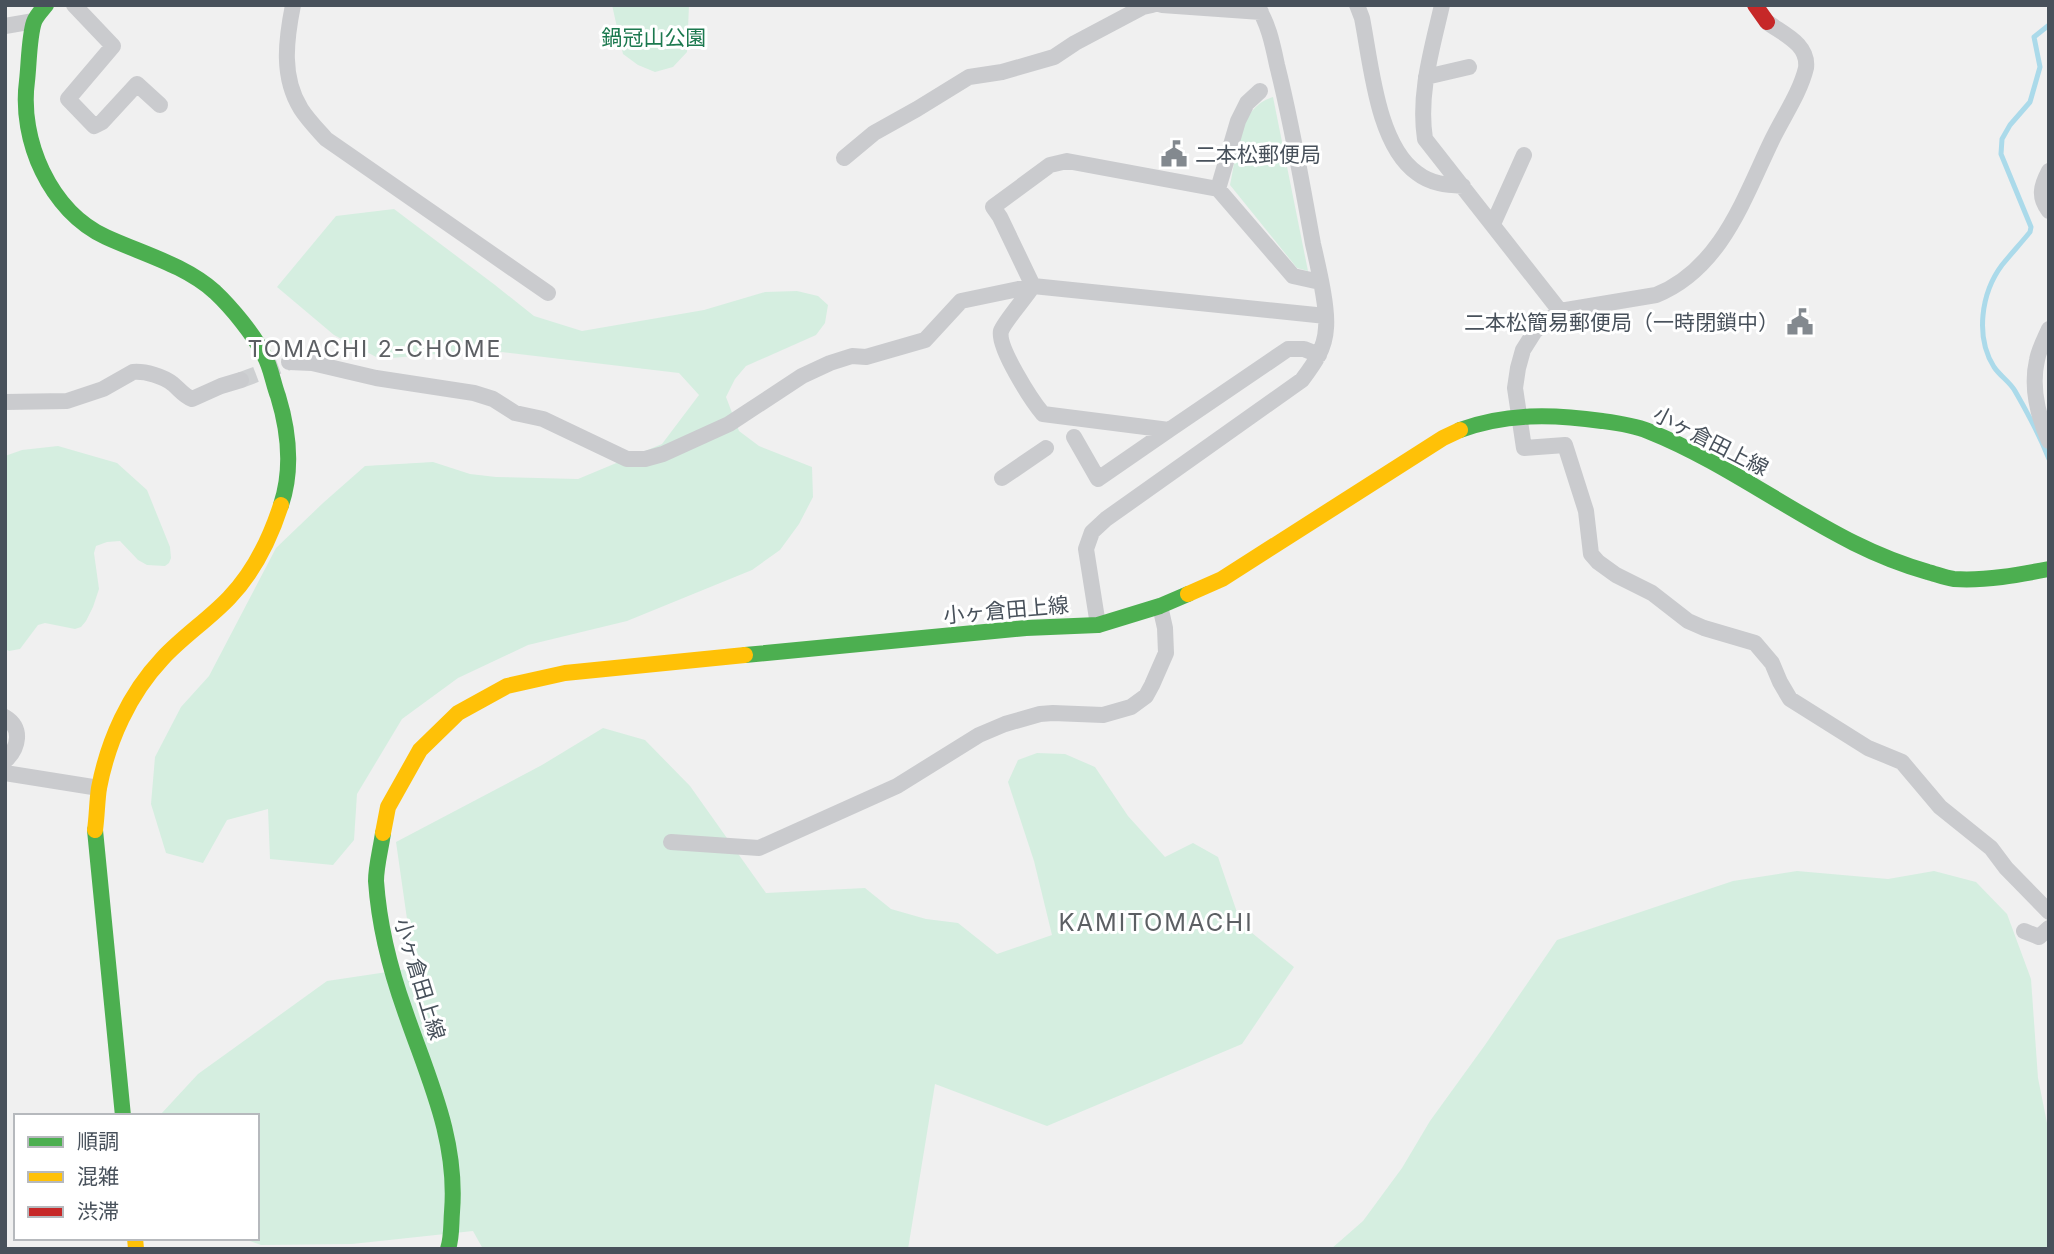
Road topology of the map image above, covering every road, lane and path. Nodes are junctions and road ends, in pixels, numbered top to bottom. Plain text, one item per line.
1 (46, 5) edge
2 (74, 5) edge
3 (293, 5) edge
4 (1152, 5) edge
5 (1162, 5) edge
6 (1357, 5) edge
7 (1442, 5) edge
8 (1755, 5) edge
9 (1258, 8) edge
10 (34, 22) junction
11 (1767, 22) joint
12 (5, 26) edge
13 (1469, 67) dead end
14 (1426, 77) junction
15 (1260, 91) dead end
16 (160, 105) dead end
17 (1524, 155) dead end
18 (844, 158) dead end
19 (2049, 171) edge
20 (1463, 187) junction
21 (1218, 189) junction
22 (2049, 211) edge
23 (1493, 224) junction
24 (1321, 282) junction
25 (1033, 286) junction
26 (548, 293) dead end
27 (1560, 311) junction
28 (1326, 316) junction
29 (2049, 328) edge
30 (1320, 355) junction
31 (289, 362) tunnel mouth
32 (241, 380) tunnel mouth
33 (5, 402) edge
34 (1518, 416) junction
35 (1170, 430) junction
36 (1074, 437) dead end
37 (2049, 441) edge
38 (1046, 448) dead end
39 (1002, 478) dead end
40 (2047, 570) edge
41 (1160, 606) junction
42 (1098, 625) junction
43 (5, 717) edge
44 (5, 761) edge
45 (5, 773) edge
46 (99, 788) junction
47 (671, 842) dead end
48 (2049, 912) edge
49 (2049, 928) edge
50 (2024, 932) dead end
51 (123, 1114) edge
52 (449, 1246) edge

1 - 10 main road
2 - 16 street
3 - 26 street
4 - 18 street
5 - 9 street
6 - 20 street
7 - 14 street
8 - 11 main road
9 - 24 street
10 - 12 street
10 - 46 main road
11 - 27 street
13 - 14 street
14 - 20 street
15 - 21 street
17 - 23 street
19 - 22 street
20 - 23 street
21 - 24 street
21 - 25 street
23 - 27 street
24 - 28 street
25 - 28 street
25 - 31 street
25 - 35 street
27 - 34 street
28 - 30 street
29 - 37 street
30 - 35 street
30 - 42 street
32 - 33 street
34 - 40 main road, 小ヶ倉田上線
34 - 41 main road, 小ヶ倉田上線
34 - 48 street
35 - 36 street
38 - 39 street
41 - 42 main road, 小ヶ倉田上線
41 - 47 street
42 - 52 main road, 小ヶ倉田上線
43 - 44 street
45 - 46 street
46 - 51 main road
49 - 50 street

